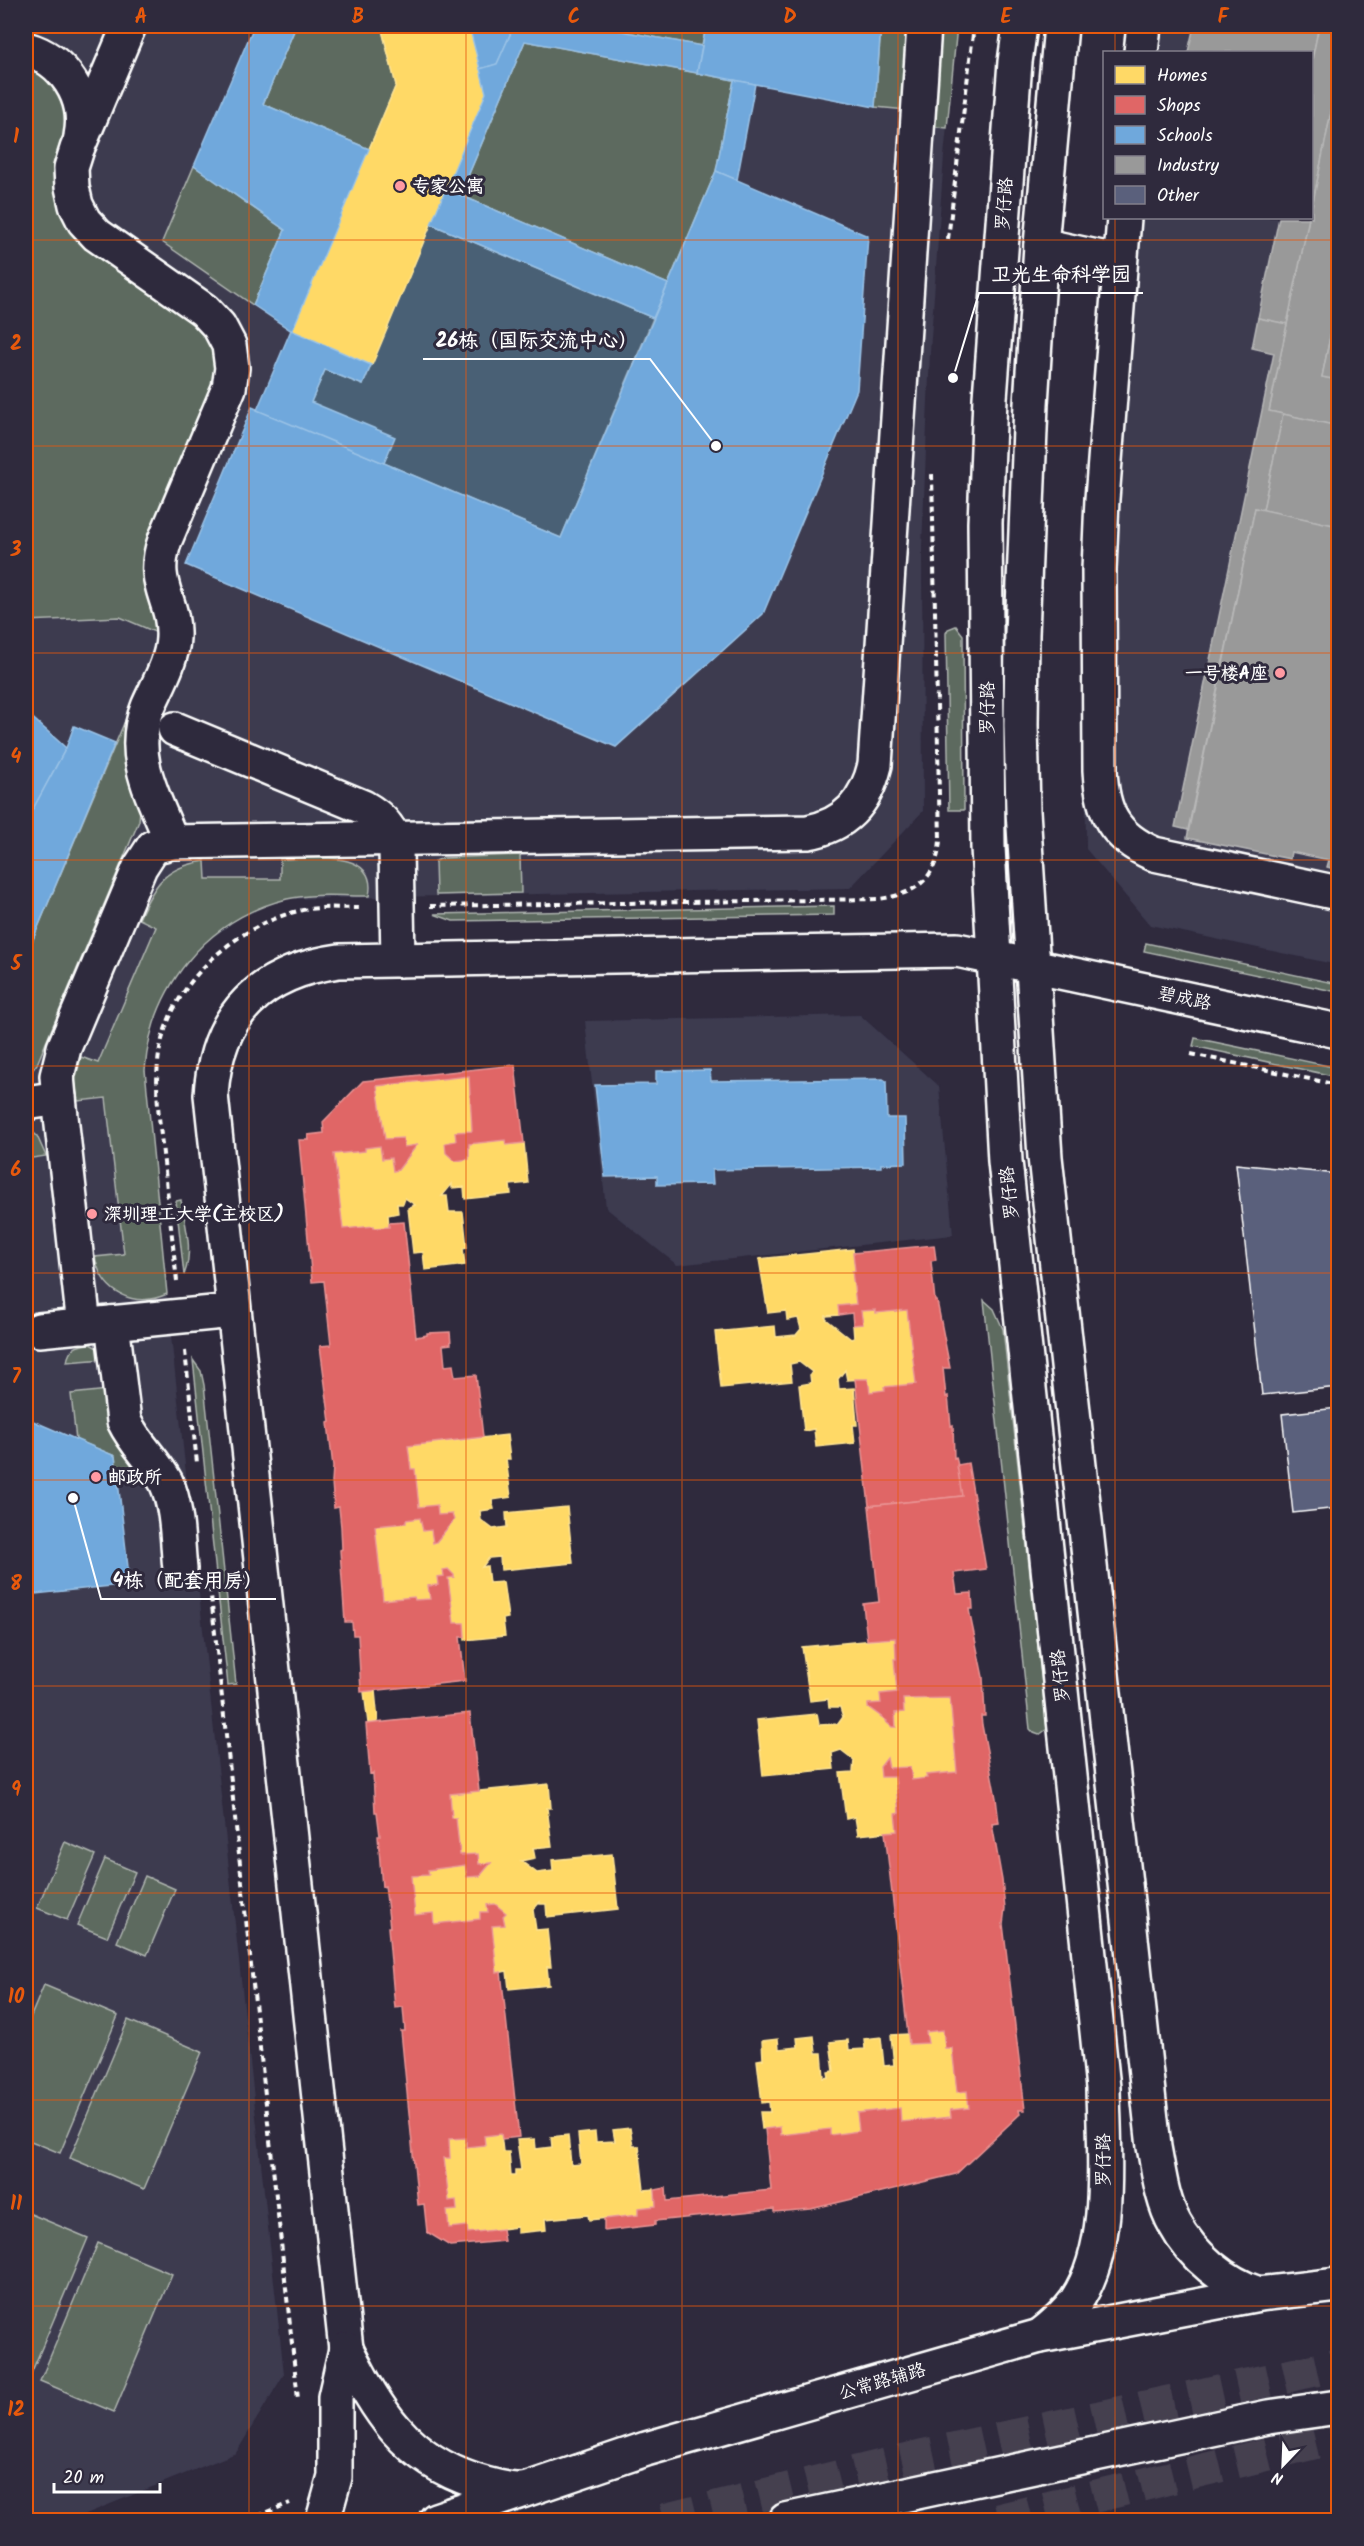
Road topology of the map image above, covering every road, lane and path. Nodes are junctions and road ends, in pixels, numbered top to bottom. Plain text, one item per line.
1 (34, 26) edge
2 (129, 26) edge
3 (924, 26) edge
4 (974, 26) edge
5 (1020, 26) edge
6 (1061, 26) edge
7 (1144, 26) edge
8 (26, 30) edge
9 (26, 49) edge
10 (1141, 51) edge
11 (77, 149) junction
12 (1124, 219) edge
13 (1041, 245) junction
14 (946, 248) dead end
15 (1120, 262) junction
16 (932, 471) dead end
17 (175, 729) dead end
18 (394, 839) junction
19 (172, 842) junction
20 (1338, 892) edge
21 (427, 906) dead end
22 (993, 957) junction
23 (398, 960) junction
24 (1032, 965) junction
25 (1338, 1030) edge
26 (1191, 1054) dead end
27 (1338, 1085) edge
28 (58, 1098) junction
29 (26, 1103) edge
30 (234, 1311) junction
31 (98, 1325) junction
32 (39, 1330) dead end
33 (180, 1569) dead end
34 (220, 1685) dead end
35 (1338, 2285) edge
36 (1259, 2294) junction
37 (1040, 2336) junction
38 (346, 2349) junction
39 (293, 2357) dead end
40 (1338, 2407) edge
41 (525, 2490) junction
42 (297, 2500) dead end
43 (248, 2520) edge
44 (322, 2520) edge
45 (436, 2520) edge
46 (786, 2520) edge

1 - 8 main road
2 - 11 main road
3 - 18 main road
4 - 14 path
5 - 22 main road, 罗仔路
6 - 13 main road, 罗仔路
7 - 10 main road
9 - 11 main road
11 - 19 main road
12 - 15 main road
13 - 15 main road
13 - 24 main road, 罗仔路
15 - 20 main road
16 - 21 path
17 - 18 main road
18 - 19 main road
18 - 23 main road
19 - 28 main road
22 - 23 main road, 碧成路
22 - 24 main road, 碧成路
22 - 37 main road, 罗仔路
23 - 30 main road, 碧成路
24 - 25 main road, 碧成路
24 - 36 main road, 罗仔路
26 - 27 path
28 - 29 main road
28 - 31 main road
30 - 31 main road
30 - 38 main road, 碧成路
31 - 32 main road
31 - 33 main road
34 - 39 path
35 - 36 main road, 公常路辅路
36 - 37 main road, 公常路辅路
37 - 41 main road, 公常路辅路
38 - 41 main road
38 - 44 main road
40 - 46 main road
41 - 45 main road, 公常路辅路
42 - 43 path

